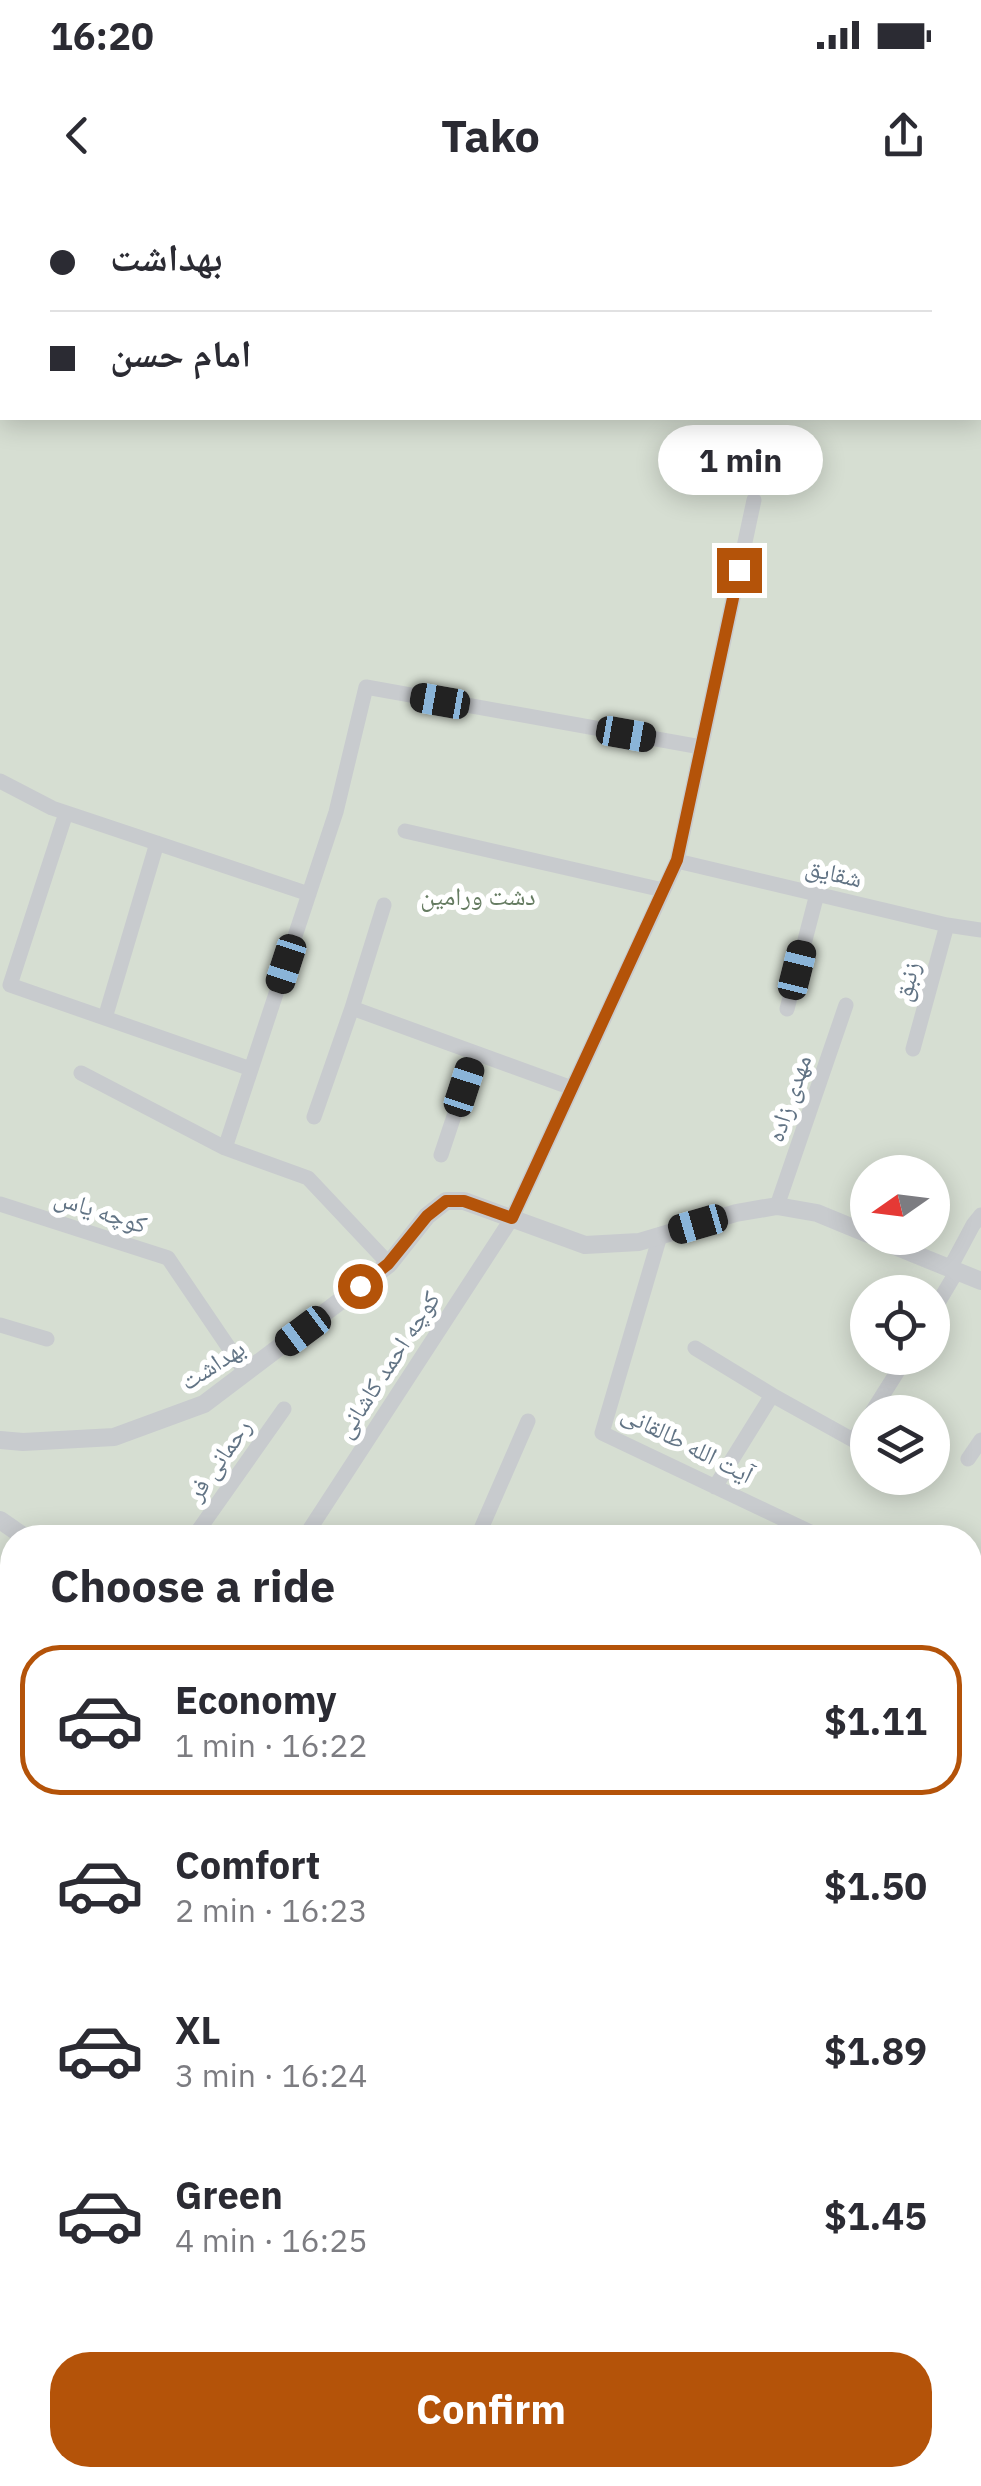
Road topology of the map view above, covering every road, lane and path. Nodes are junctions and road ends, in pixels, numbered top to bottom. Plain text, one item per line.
1 (754, 500) dead end
2 (701, 747) junction
3 (0, 781) edge
4 (66, 813) junction
5 (405, 831) dead end
6 (157, 843) junction
7 (677, 860) junction
8 (663, 890) junction
9 (309, 894) junction
10 (816, 894) junction
11 (384, 905) dead end
12 (946, 925) junction
13 (981, 930) edge
14 (846, 1006) dead end
15 (352, 1008) junction
16 (787, 1009) dead end
17 (105, 1018) junction
18 (913, 1049) dead end
19 (475, 1052) junction
20 (251, 1069) junction
21 (80, 1073) dead end
22 (572, 1088) junction
23 (314, 1117) dead end
24 (225, 1148) junction
25 (441, 1155) dead end
26 (0, 1204) edge
27 (777, 1206) junction
28 (981, 1215) edge
29 (512, 1218) junction
30 (850, 1227) edge
31 (660, 1236) junction
32 (917, 1255) edge
33 (388, 1264) junction
34 (953, 1270) junction
35 (950, 1276) edge
36 (981, 1282) edge
37 (0, 1325) edge
38 (47, 1338) dead end
39 (695, 1348) dead end
40 (246, 1373) junction
41 (772, 1395) junction
42 (284, 1409) dead end
43 (528, 1421) dead end
44 (850, 1439) edge
45 (0, 1440) edge
46 (981, 1440) edge
47 (968, 1459) dead end
48 (715, 1486) junction
49 (202, 1525) edge
50 (312, 1525) edge
51 (482, 1525) edge
52 (795, 1525) edge

1 - 2 street, کوچه احمد کاشانی
2 - 7 street, کوچه احمد کاشانی
2 - 9 street
3 - 4 street
4 - 6 street
4 - 17 street
5 - 8 street
6 - 9 street
6 - 17 street
7 - 8 street, کوچه احمد کاشانی
7 - 10 street, شقایق
8 - 22 street, کوچه احمد کاشانی
9 - 20 street
10 - 12 street, شقایق
10 - 16 street
11 - 15 street
12 - 13 street, شقایق
12 - 18 street, زنبق
14 - 27 street, مهدی زاده
15 - 19 street
15 - 23 street
17 - 20 street
19 - 22 street
19 - 25 street
20 - 24 street
21 - 24 street
22 - 29 street, کوچه احمد کاشانی
24 - 33 street
26 - 40 street, کوچه یاس
27 - 30 street
27 - 31 street
28 - 34 street
29 - 31 street
29 - 33 street, بهداشت
29 - 50 street, کوچه احمد کاشانی
31 - 48 street, آیت الله طالقانی
32 - 34 street
33 - 40 street, بهداشت
34 - 35 street
34 - 36 street
37 - 38 street
39 - 41 street
40 - 45 street, بهداشت
41 - 44 street
41 - 48 street
42 - 49 street, رحمانی فر
43 - 51 street
46 - 47 street
48 - 52 street, آیت الله طالقانی

